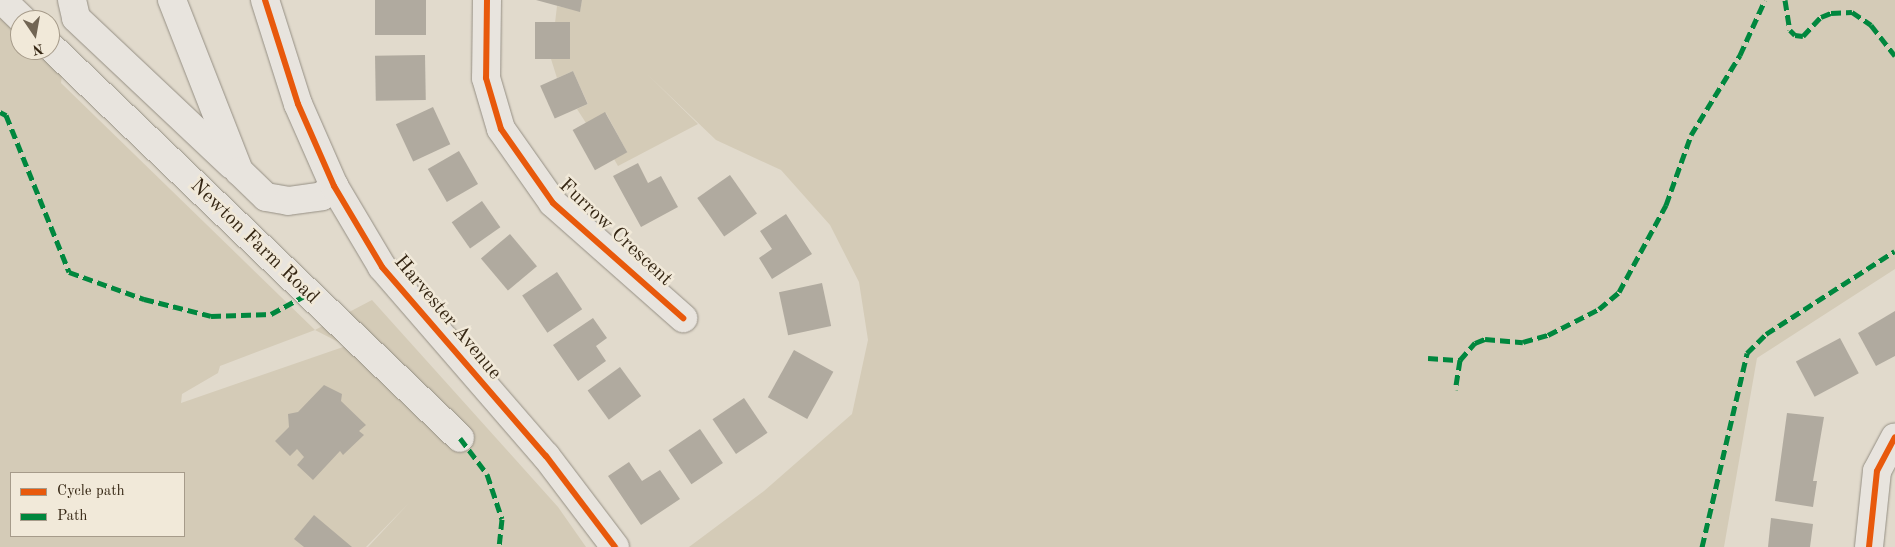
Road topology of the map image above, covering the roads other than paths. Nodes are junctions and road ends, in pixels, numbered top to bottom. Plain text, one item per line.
1 (2, 0) edge
2 (72, 0) edge
3 (172, 0) edge
4 (265, 0) edge
5 (487, 0) edge
6 (12, 10) edge
7 (60, 56) edge
8 (239, 171) junction
9 (334, 186) junction
10 (683, 318) dead end
11 (1895, 437) edge
12 (460, 438) dead end
13 (615, 547) edge
14 (1869, 547) edge

1 - 6 street
2 - 8 street
3 - 8 street
4 - 9 street, Harvester Avenue
5 - 10 street, Furrow Crescent
7 - 12 street, Newton Farm Road
8 - 9 street
9 - 13 street, Harvester Avenue
11 - 14 street

